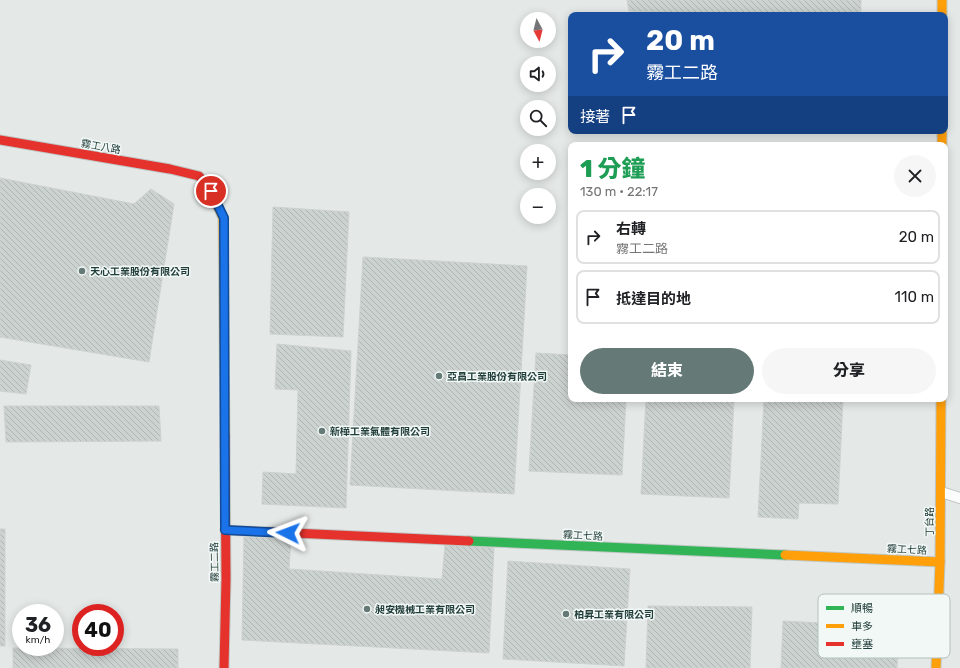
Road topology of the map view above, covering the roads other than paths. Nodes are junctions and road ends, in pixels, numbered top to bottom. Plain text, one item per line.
1 (942, 0) edge
2 (942, 12) edge
3 (0, 140) edge
4 (199, 176) joint
5 (941, 402) edge
6 (941, 492) junction
7 (960, 498) edge
8 (225, 530) junction
9 (940, 562) junction
10 (939, 594) edge
11 (936, 658) edge
12 (224, 668) edge
13 (936, 668) edge

1 - 2 street
3 - 4 street, 霧工八路
4 - 8 street, 霧工二路
5 - 6 street, 丁台路
6 - 7 lane
6 - 9 street, 丁台路
8 - 9 street, 霧工七路
8 - 12 street, 霧工二路
9 - 10 street, 丁台路
11 - 13 street, 丁台路

